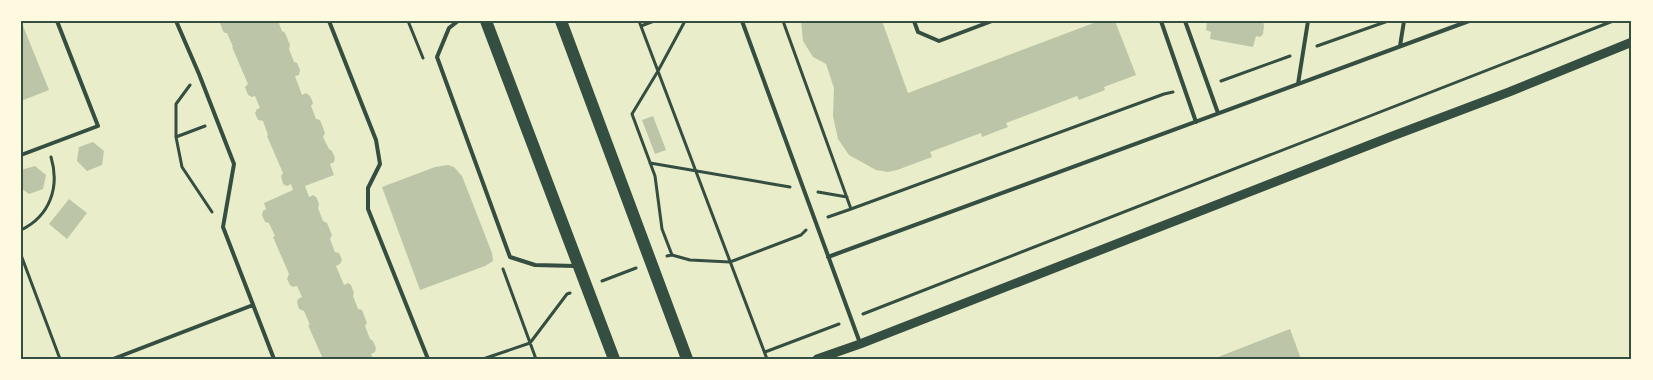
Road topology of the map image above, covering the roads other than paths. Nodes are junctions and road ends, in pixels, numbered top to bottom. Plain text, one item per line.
1 (57, 21) edge
2 (176, 21) edge
3 (329, 21) edge
4 (458, 21) edge
5 (486, 21) edge
6 (561, 21) edge
7 (742, 21) edge
8 (914, 21) edge
9 (992, 21) edge
10 (1161, 21) edge
11 (1185, 21) edge
12 (1308, 21) edge
13 (1404, 21) edge
14 (1469, 21) edge
15 (1632, 42) edge
16 (1400, 46) junction
17 (1298, 84) junction
18 (1218, 114) junction
19 (1196, 122) junction
20 (21, 155) edge
21 (828, 257) junction
22 (579, 266) junction
23 (253, 305) junction
24 (679, 338) junction
25 (860, 344) junction
26 (113, 359) edge
27 (274, 359) edge
28 (428, 359) edge
29 (614, 359) edge
30 (677, 359) edge
31 (687, 359) edge
32 (817, 359) edge

1 - 20 lane
2 - 23 lane
3 - 28 lane
4 - 22 lane
5 - 22 main road
6 - 24 main road
7 - 21 lane
8 - 9 lane
10 - 19 lane
11 - 18 lane
12 - 17 lane
13 - 16 lane
14 - 16 lane
15 - 25 street
16 - 17 lane
17 - 18 lane
18 - 19 lane
19 - 21 lane
21 - 25 lane
22 - 29 main road
23 - 26 lane
23 - 27 lane
24 - 30 main road
24 - 31 main road
25 - 32 street

